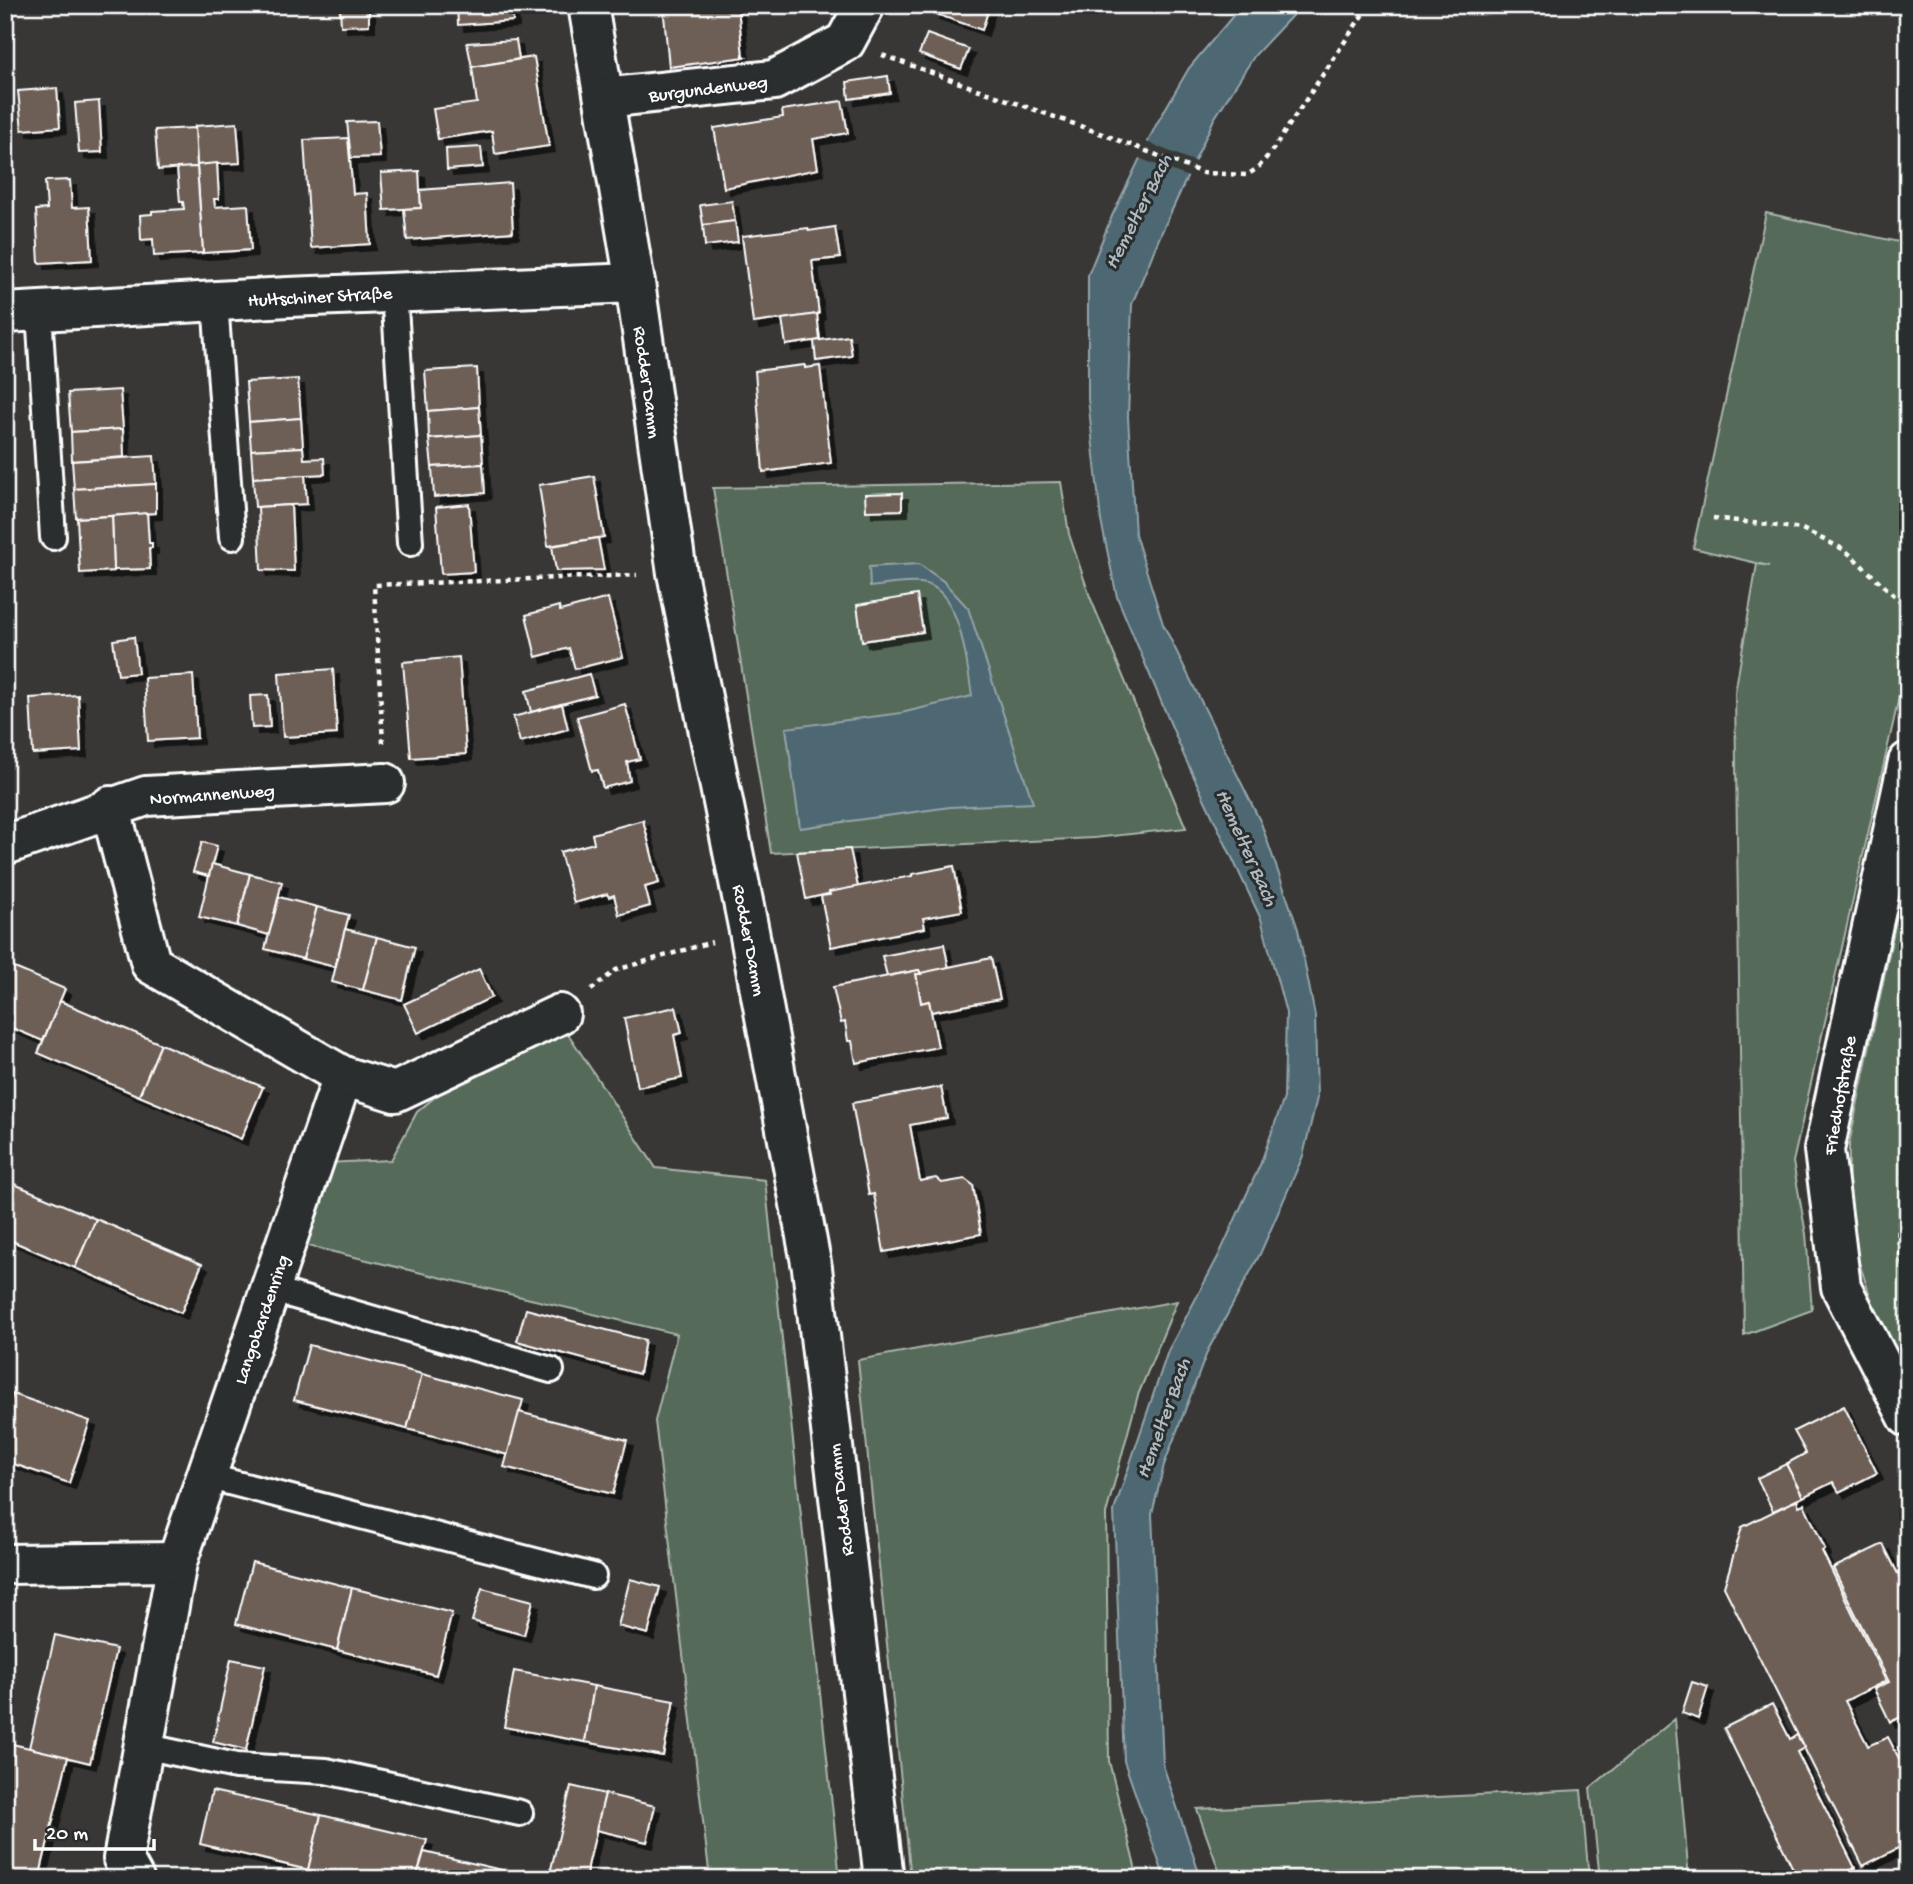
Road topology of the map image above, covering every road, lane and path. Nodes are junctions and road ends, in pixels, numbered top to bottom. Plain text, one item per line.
1 (589, 5) edge
2 (865, 5) edge
3 (1369, 5) edge
4 (845, 41) junction
5 (604, 98) junction
6 (635, 283) junction
7 (394, 291) junction
8 (215, 300) junction
9 (22, 312) edge
10 (1713, 518) dead end
11 (52, 537) dead end
12 (232, 537) dead end
13 (410, 542) dead end
14 (677, 573) junction
15 (1908, 608) edge
16 (1908, 762) edge
17 (385, 783) joint
18 (110, 806) junction
19 (5, 845) edge
20 (750, 931) junction
21 (560, 1014) joint
22 (343, 1076) junction
23 (1908, 1192) edge
24 (1908, 1275) edge
25 (270, 1289) junction
26 (551, 1370) dead end
27 (1908, 1417) edge
28 (206, 1476) junction
29 (177, 1562) junction
30 (5, 1564) edge
31 (593, 1576) dead end
32 (144, 1746) junction
33 (520, 1812) dead end
34 (134, 1879) edge
35 (884, 1879) edge

1 - 5 street, Rodder Damm
2 - 4 street
3 - 4 path
4 - 5 street, Burgundenweg
5 - 6 street, Rodder Damm
6 - 7 street, Hultschiner Straße
6 - 14 street, Rodder Damm
7 - 8 street, Hultschiner Straße
7 - 13 lane
8 - 9 street, Hultschiner Straße
8 - 12 lane
9 - 11 lane
10 - 15 path
14 - 17 path
14 - 20 street, Rodder Damm
16 - 27 street, Friedhofstraße
17 - 18 street, Normannenweg
18 - 19 street, Normannenweg
18 - 22 street
20 - 21 path
20 - 35 street, Rodder Damm
21 - 22 street
22 - 25 street, Langobardenring
23 - 24 path
25 - 26 lane
25 - 28 street, Langobardenring
28 - 29 street, Langobardenring
28 - 31 lane
29 - 30 street
29 - 32 street, Langobardenring
32 - 33 lane
32 - 34 street, Langobardenring

